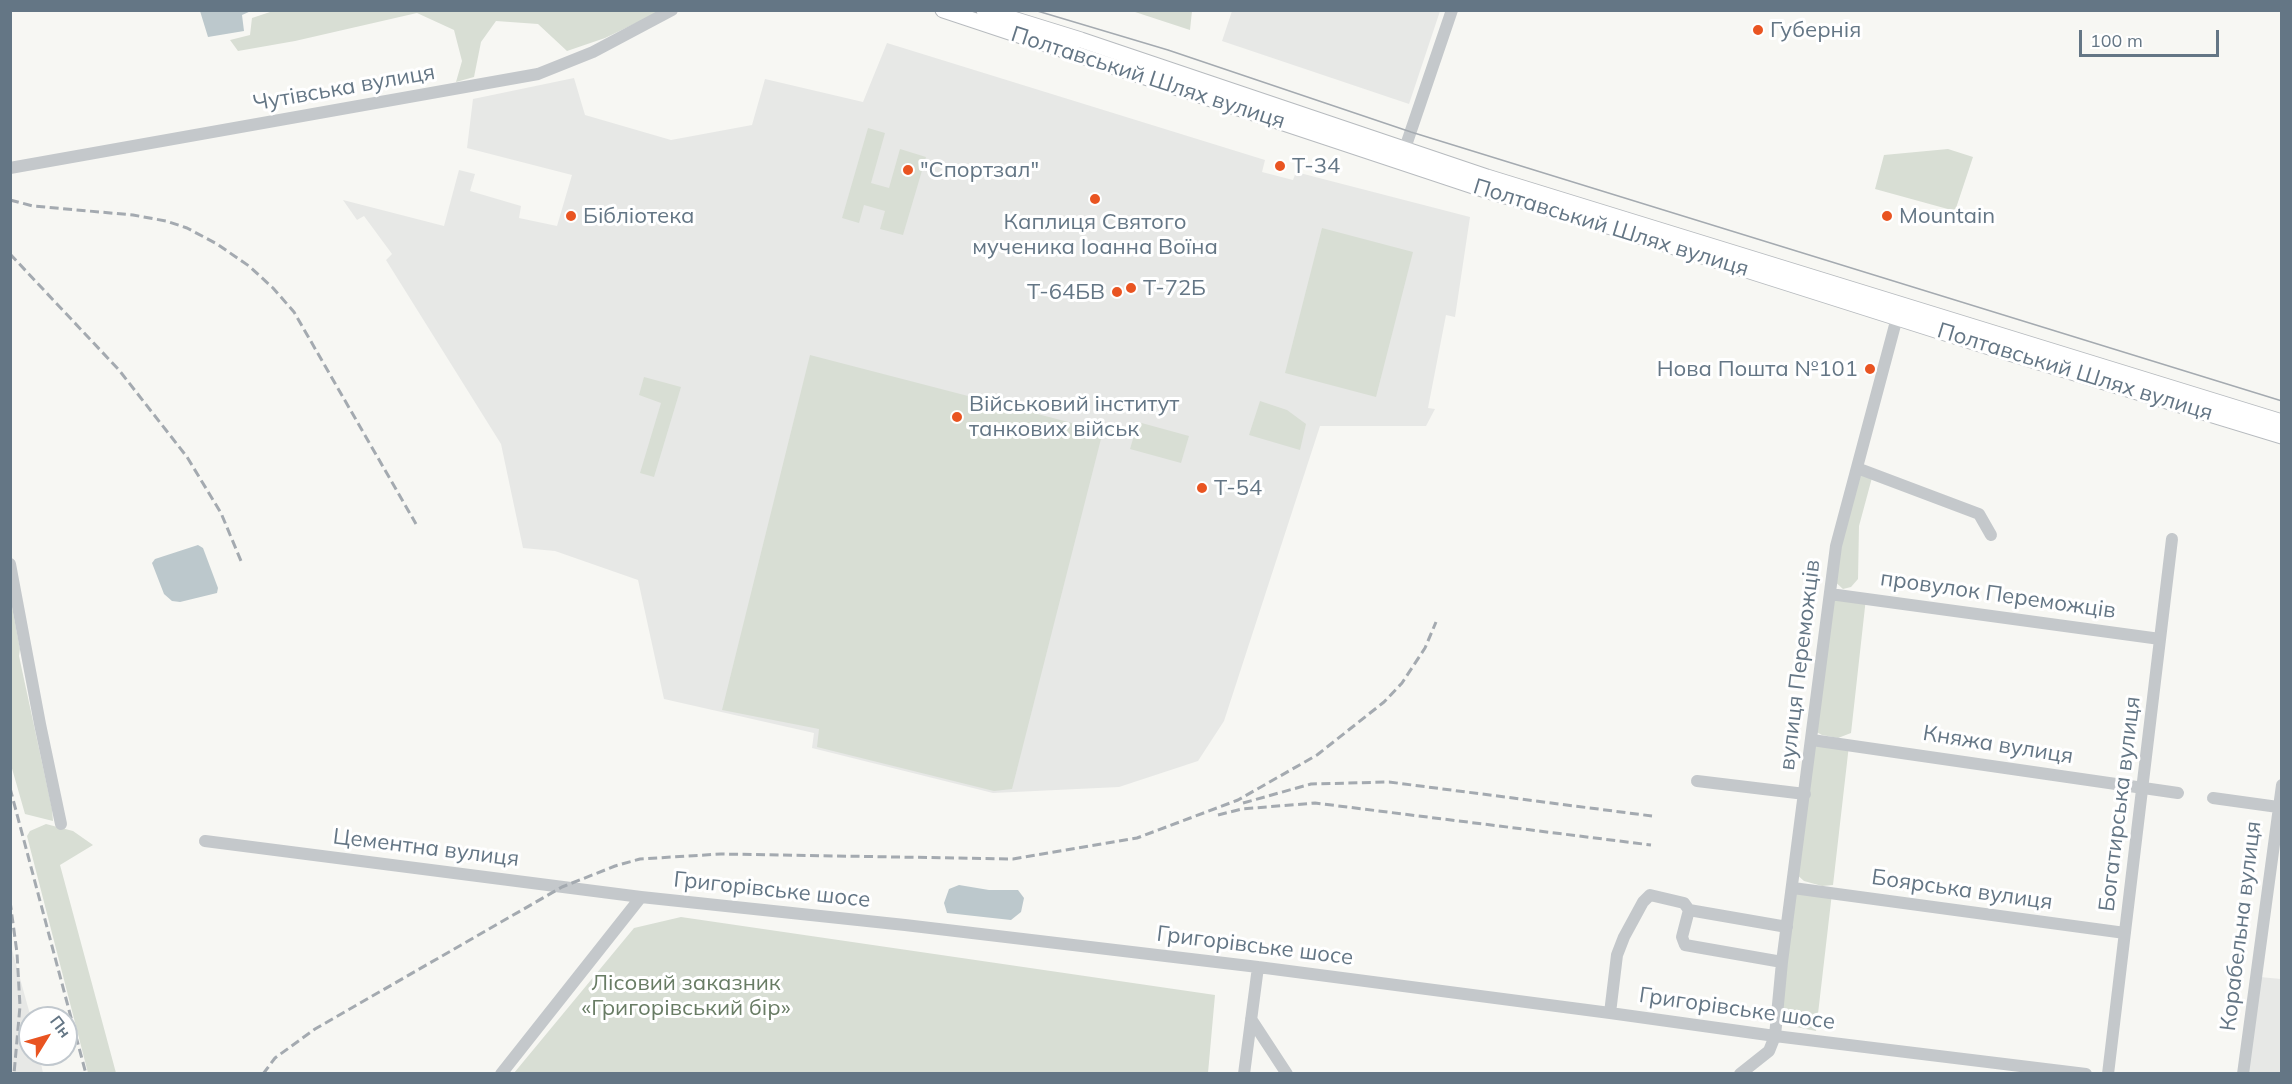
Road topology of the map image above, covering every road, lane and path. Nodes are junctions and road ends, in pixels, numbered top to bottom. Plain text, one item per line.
1 (672, 10) edge
2 (943, 10) edge
3 (984, 10) edge
4 (1452, 10) edge
5 (1403, 155) junction
6 (10, 168) edge
7 (1898, 312) junction
8 (2282, 422) edge
9 (2282, 435) edge
10 (1857, 468) junction
11 (1991, 535) dead end
12 (2172, 539) dead end
13 (10, 564) edge
14 (1830, 594) junction
15 (2160, 639) junction
16 (1812, 740) junction
17 (1697, 781) dead end
18 (2282, 785) edge
19 (2144, 789) junction
20 (1805, 794) junction
21 (2178, 794) dead end
22 (2212, 798) dead end
23 (2278, 807) junction
24 (61, 824) dead end
25 (205, 841) dead end
26 (1793, 888) junction
27 (641, 897) junction
28 (1689, 910) junction
29 (1787, 927) junction
30 (2125, 933) junction
31 (1782, 962) junction
32 (1258, 968) junction
33 (1610, 1013) junction
34 (1251, 1019) junction
35 (1775, 1036) junction
36 (1981, 1068) edge
37 (501, 1074) edge
38 (1244, 1074) edge
39 (1287, 1074) edge
40 (1740, 1074) edge
41 (2086, 1074) edge
42 (2108, 1074) edge
43 (2243, 1074) edge

1 - 6 street, Чутівська вулиця
2 - 5 main road, Полтавський Шлях вулиця
3 - 5 main road, Полтавський Шлях вулиця
4 - 5 street
5 - 7 main road, Полтавський Шлях вулиця
7 - 8 main road, Полтавський Шлях вулиця
7 - 9 main road, Полтавський Шлях вулиця
7 - 10 street, вулиця Переможців
10 - 11 street
10 - 14 street, вулиця Переможців
12 - 15 street, Богатирська вулиця
13 - 24 street
14 - 15 street, провулок Переможців
14 - 16 street, вулиця Переможців
15 - 19 street, Богатирська вулиця
16 - 19 street, Княжа вулиця
16 - 20 street, вулиця Переможців
17 - 20 street
18 - 23 street, Корабельна вулиця
19 - 21 street, Княжа вулиця
19 - 30 street, Богатирська вулиця
20 - 26 street, вулиця Переможців
22 - 23 street
23 - 43 street, Корабельна вулиця
25 - 27 street, Цементна вулиця
26 - 29 street, вулиця Переможців
26 - 30 street, Боярська вулиця
27 - 32 street, Григорівське шосе
27 - 37 street, Григорівське шосе
28 - 29 street
28 - 31 street
28 - 33 street
29 - 31 street, вулиця Переможців
30 - 42 street, Богатирська вулиця
31 - 35 street, вулиця Переможців
32 - 33 street, Григорівське шосе
32 - 34 street
33 - 35 street, Григорівське шосе
34 - 38 street
34 - 39 street
35 - 36 street, Григорівське шосе
35 - 40 street
36 - 41 street, Григорівське шосе

